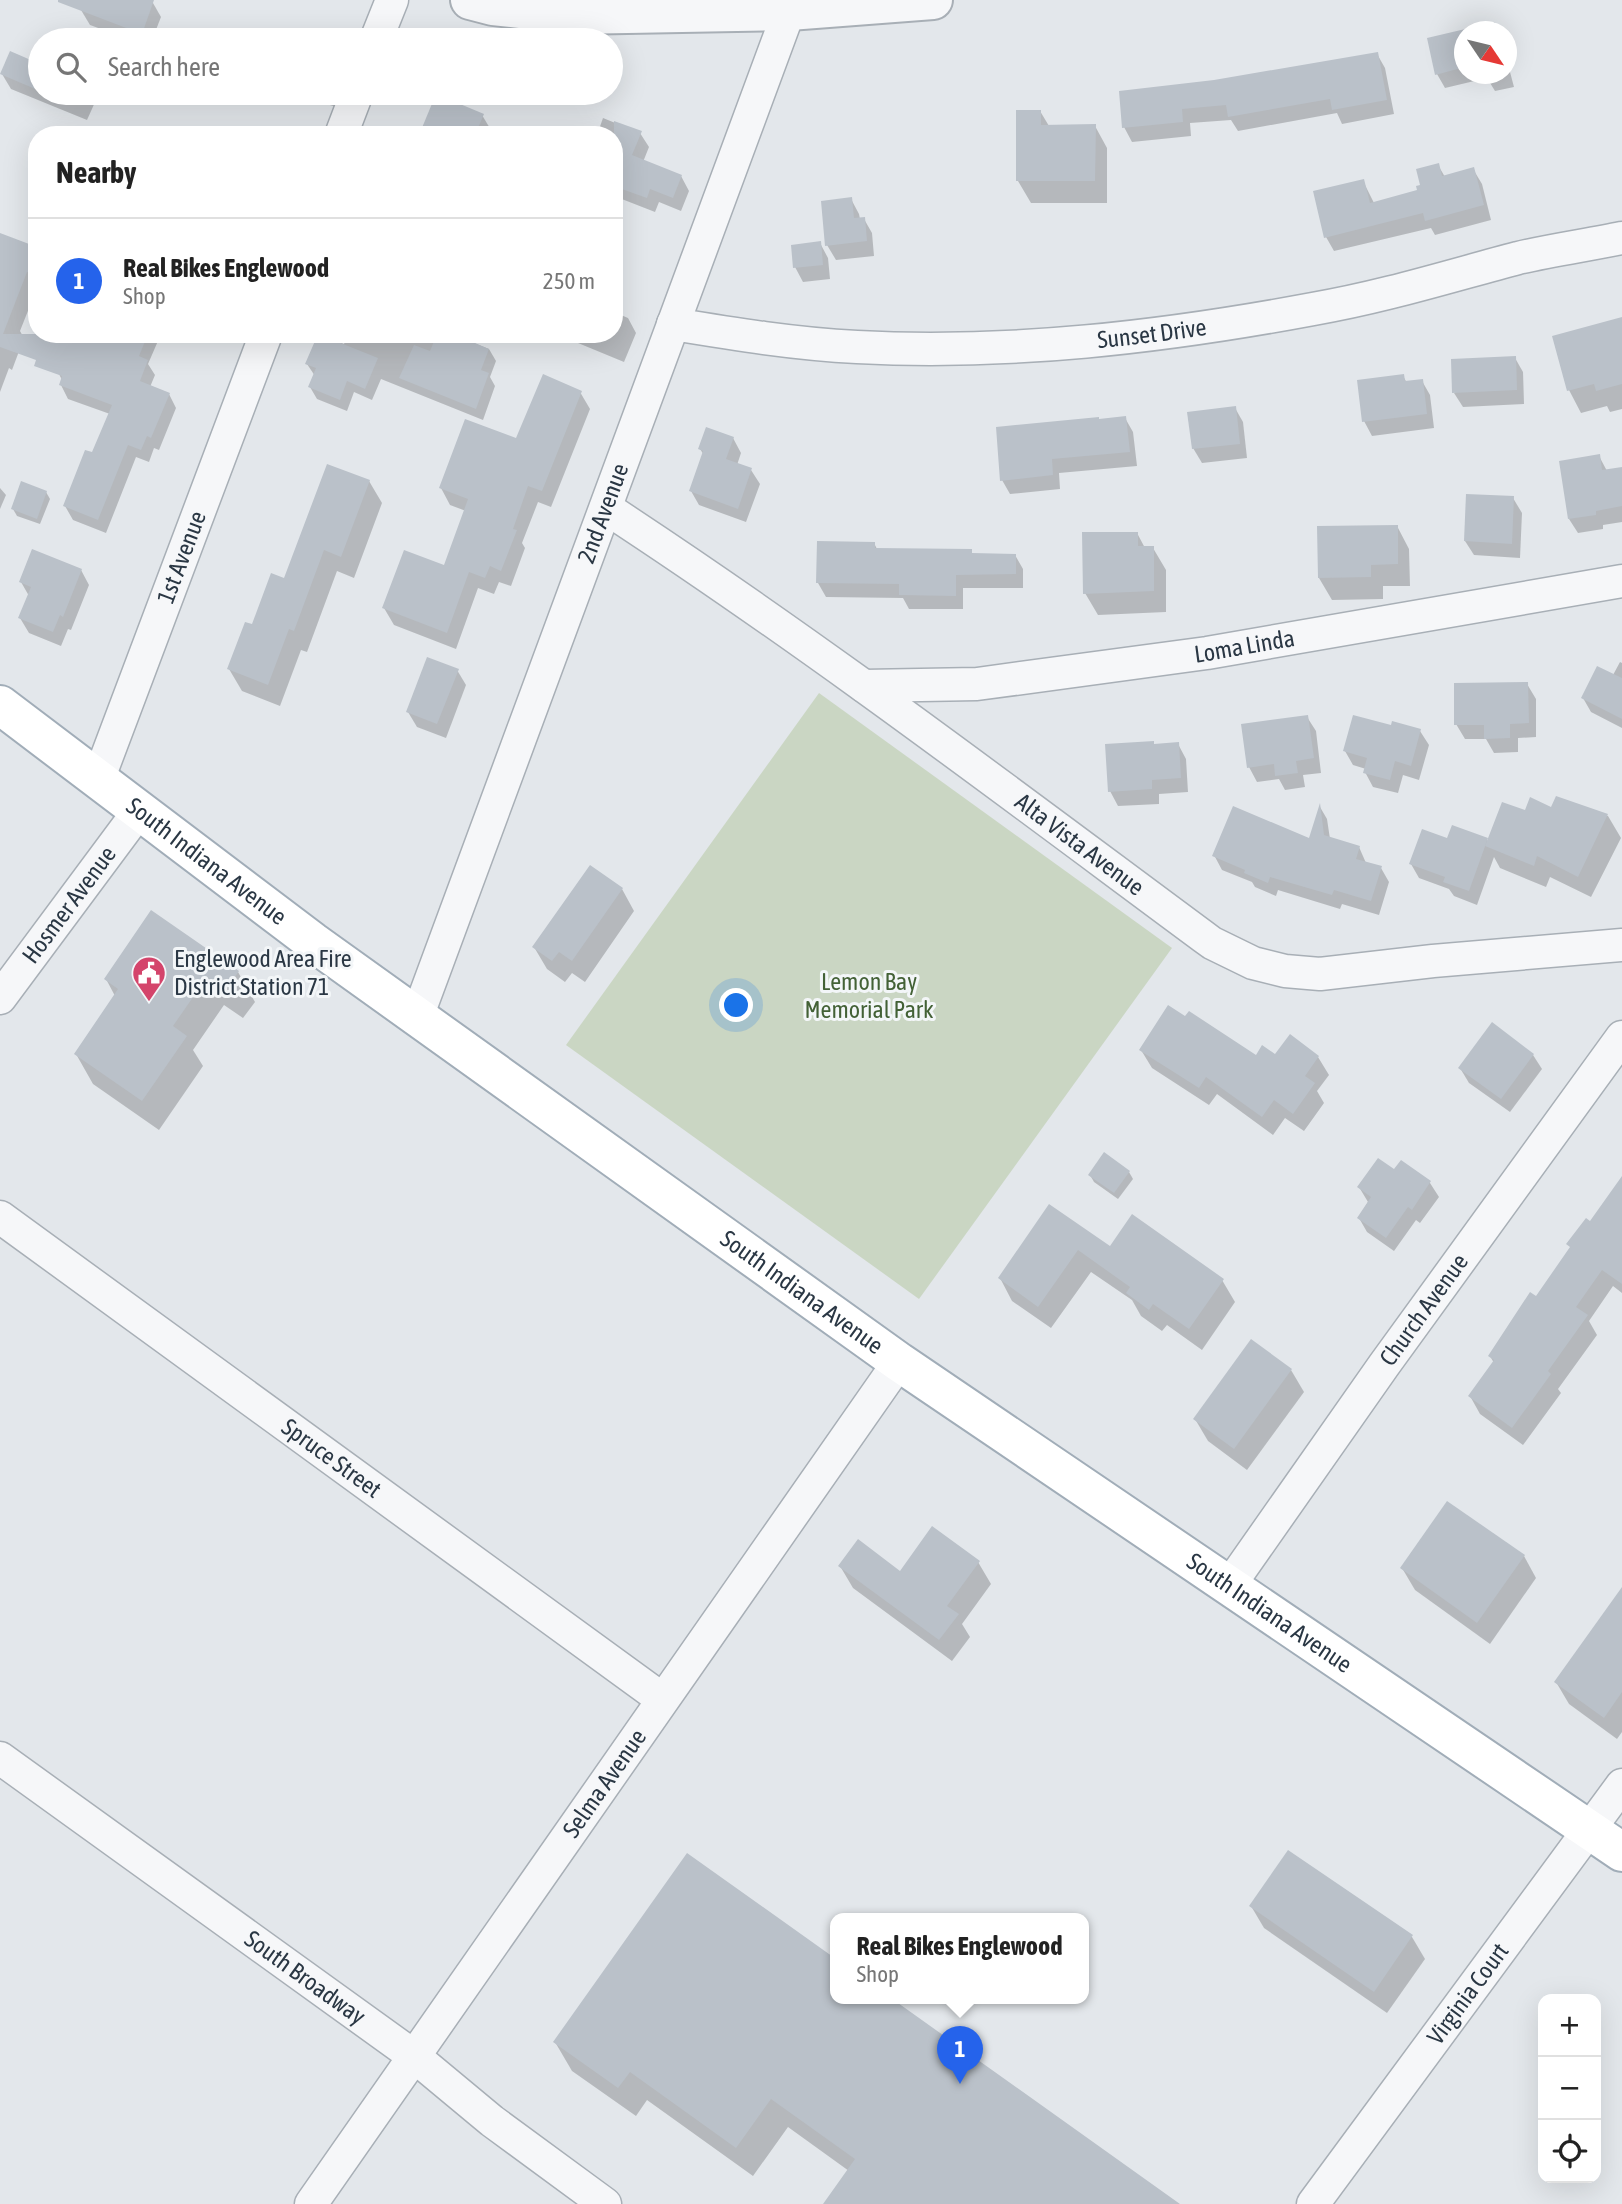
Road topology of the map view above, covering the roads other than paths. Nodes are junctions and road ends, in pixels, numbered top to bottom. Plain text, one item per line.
1 (392, 0) edge
2 (470, 0) edge
3 (933, 0) edge
4 (847, 3) edge
5 (789, 11) junction
6 (381, 28) edge
7 (352, 105) edge
8 (344, 126) edge
9 (1622, 239) edge
10 (673, 324) junction
11 (263, 343) edge
12 (606, 508) junction
13 (1622, 581) edge
14 (864, 686) junction
15 (0, 705) edge
16 (98, 780) junction
17 (139, 811) junction
18 (1622, 945) edge
19 (0, 998) edge
20 (417, 1017) junction
21 (1622, 1037) edge
22 (0, 1217) edge
23 (899, 1362) junction
24 (1229, 1587) junction
25 (662, 1699) junction
26 (0, 1758) edge
27 (1622, 1785) edge
28 (1589, 1828) junction
29 (1622, 1852) edge
30 (415, 2056) junction
31 (311, 2204) edge
32 (605, 2204) edge
33 (1312, 2204) edge

1 - 6 street
2 - 5 street
3 - 4 street
4 - 5 street
5 - 10 street, 2nd Avenue
7 - 8 street
9 - 10 street, Sunset Drive
10 - 12 street, 2nd Avenue
11 - 16 street, 1st Avenue
12 - 14 street, Alta Vista Avenue
12 - 20 street, 2nd Avenue
13 - 14 street, Loma Linda
14 - 18 street, Alta Vista Avenue
15 - 16 main road, South Indiana Avenue
16 - 17 main road, South Indiana Avenue
17 - 19 street, Hosmer Avenue
17 - 20 main road, South Indiana Avenue
20 - 23 main road, South Indiana Avenue
21 - 24 street, Church Avenue
22 - 25 street, Spruce Street
23 - 24 main road, South Indiana Avenue
23 - 25 street, Selma Avenue
24 - 28 main road, South Indiana Avenue
25 - 30 street, Selma Avenue
26 - 30 street, South Broadway
27 - 28 street, Virginia Court
28 - 29 main road, South Indiana Avenue
28 - 33 street, Virginia Court
30 - 31 street, Selma Avenue
30 - 32 street, South Broadway

